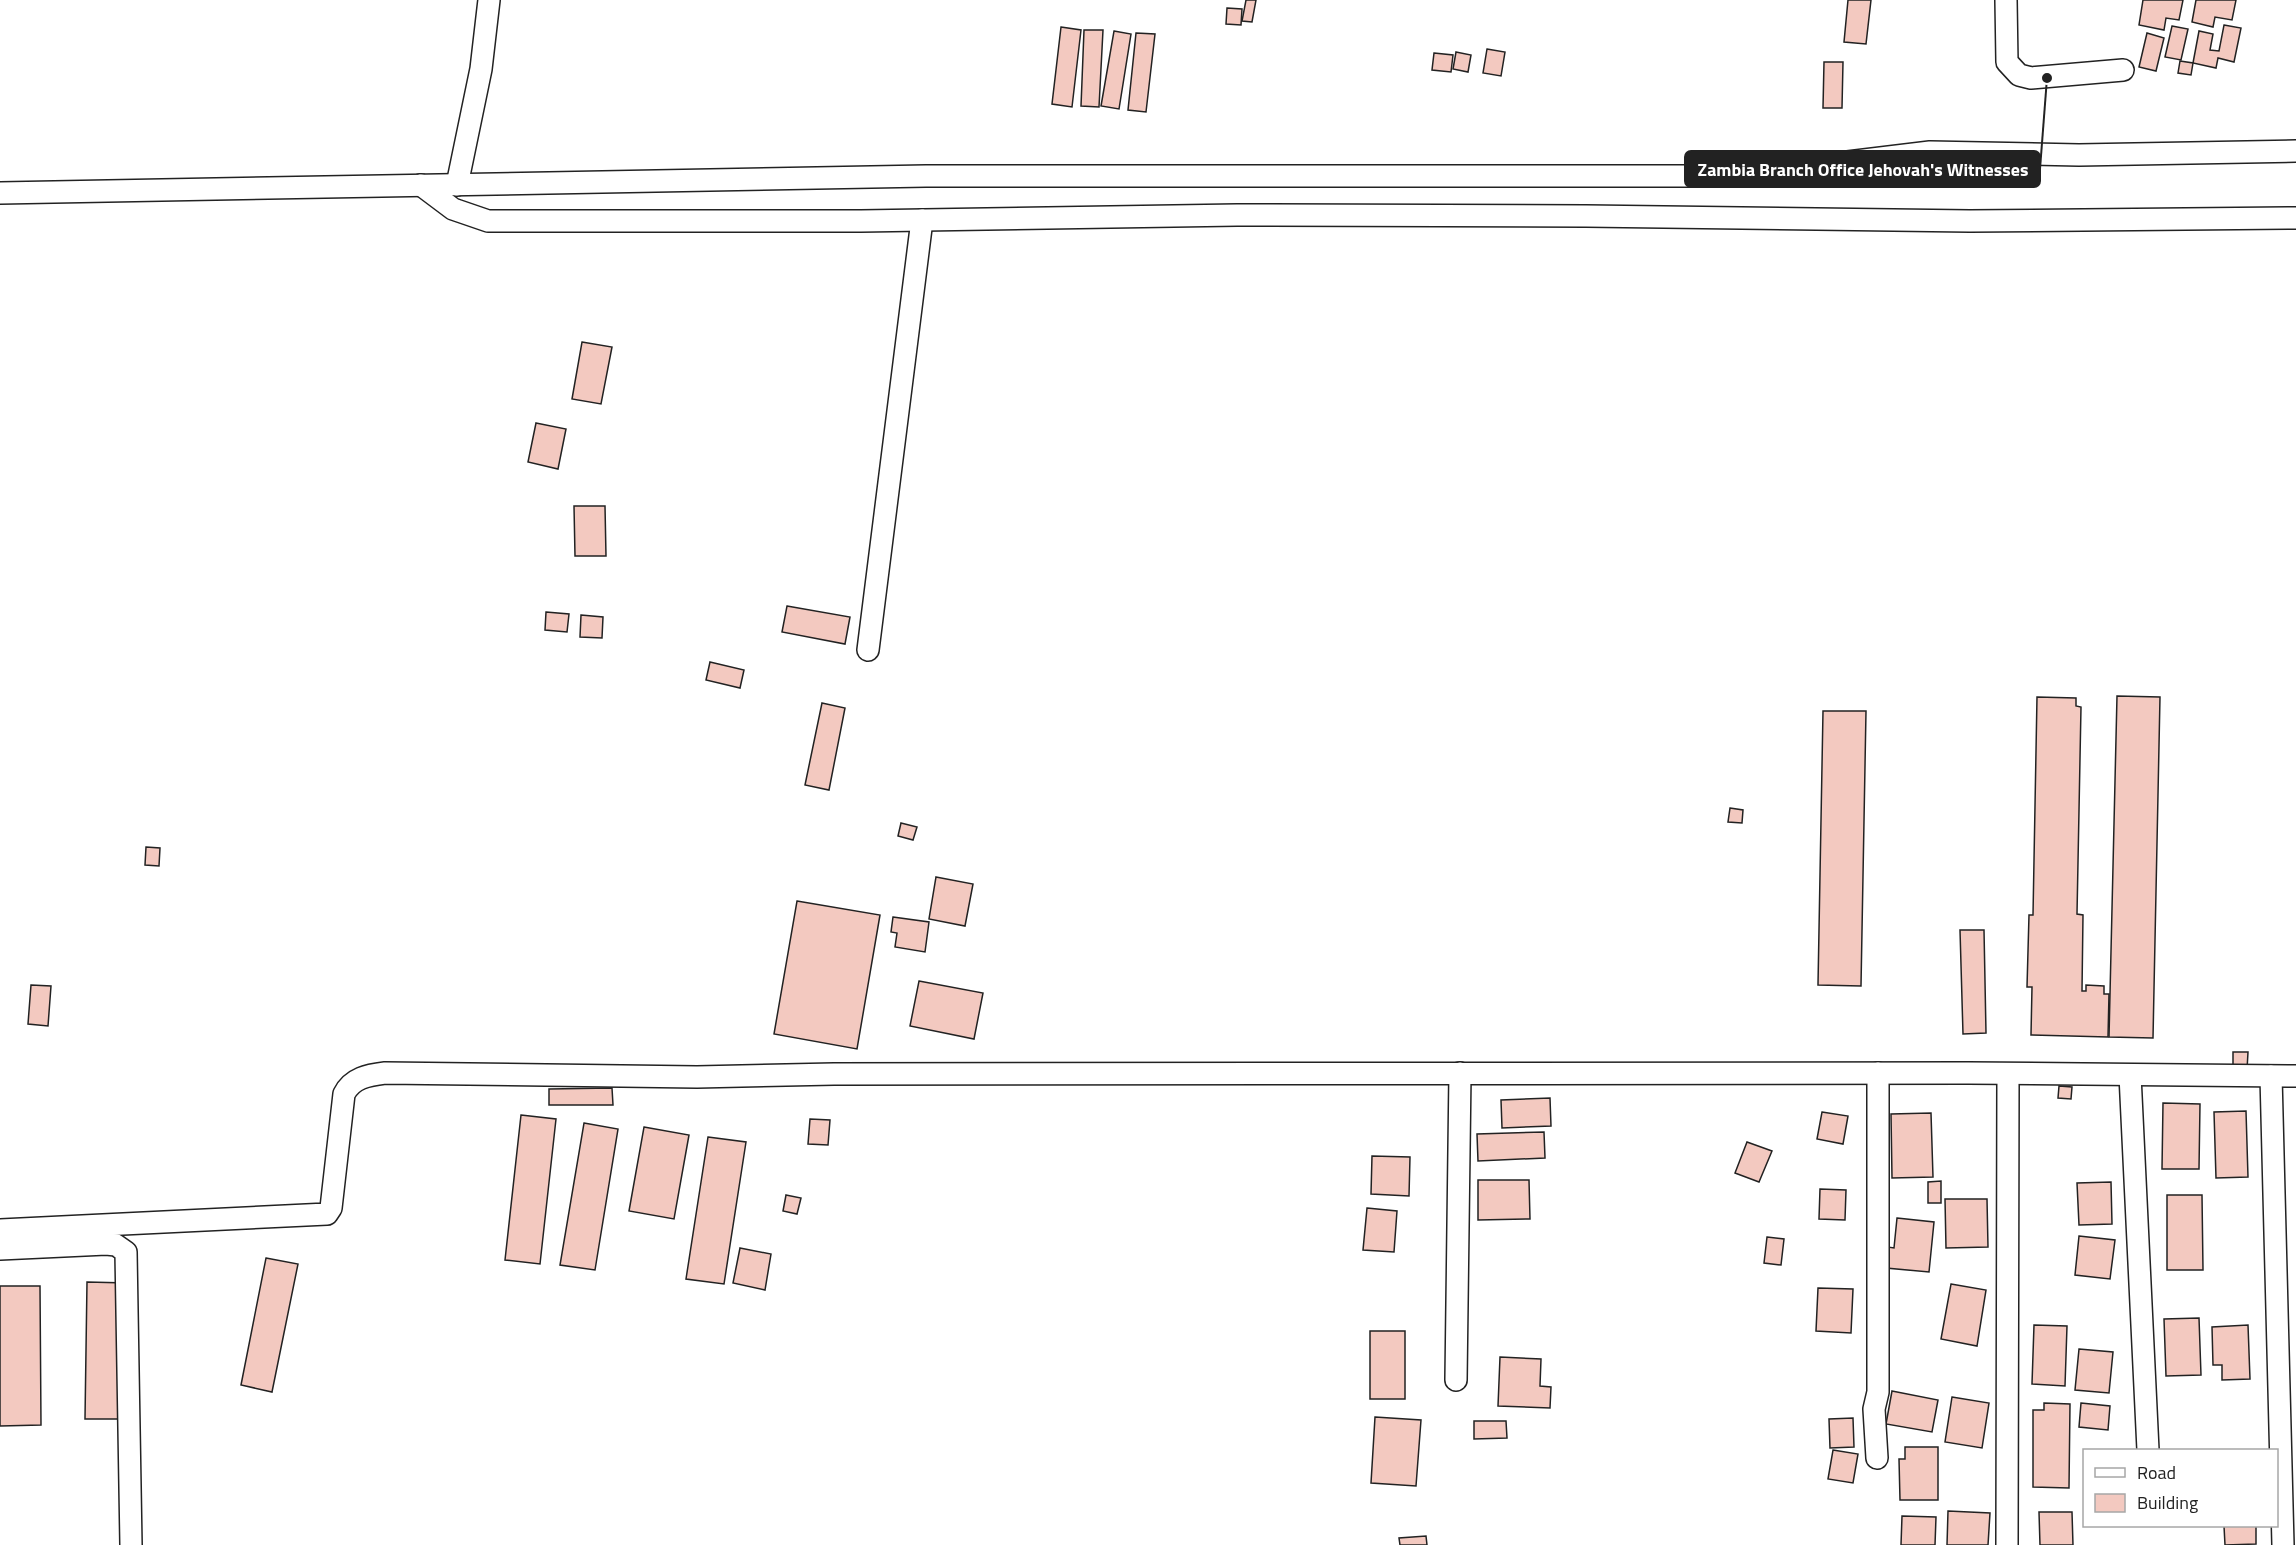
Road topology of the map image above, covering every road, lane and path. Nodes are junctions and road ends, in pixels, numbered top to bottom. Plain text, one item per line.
1 (489, 0) edge
2 (2006, 0) edge
3 (2123, 70) dead end
4 (2296, 151) edge
5 (457, 184) junction
6 (422, 185) junction
7 (0, 193) edge
8 (2296, 218) edge
9 (922, 220) junction
10 (868, 650) dead end
11 (1460, 1073) junction
12 (1878, 1073) junction
13 (2008, 1074) junction
14 (2130, 1075) junction
15 (2271, 1076) junction
16 (2296, 1077) edge
17 (0, 1230) edge
18 (0, 1249) edge
19 (1456, 1380) dead end
20 (2148, 1449) edge
21 (1877, 1458) dead end
22 (131, 1545) edge
23 (2007, 1545) edge
24 (2283, 1545) edge

1 - 5 street
2 - 3 street
4 - 5 street
5 - 6 street
6 - 7 street
6 - 9 street
8 - 9 street
9 - 10 street
11 - 12 street
11 - 17 street
11 - 19 street
12 - 13 street
12 - 21 street
13 - 14 street
13 - 23 street
14 - 15 street
14 - 20 street
15 - 16 street
15 - 24 street
18 - 22 street

